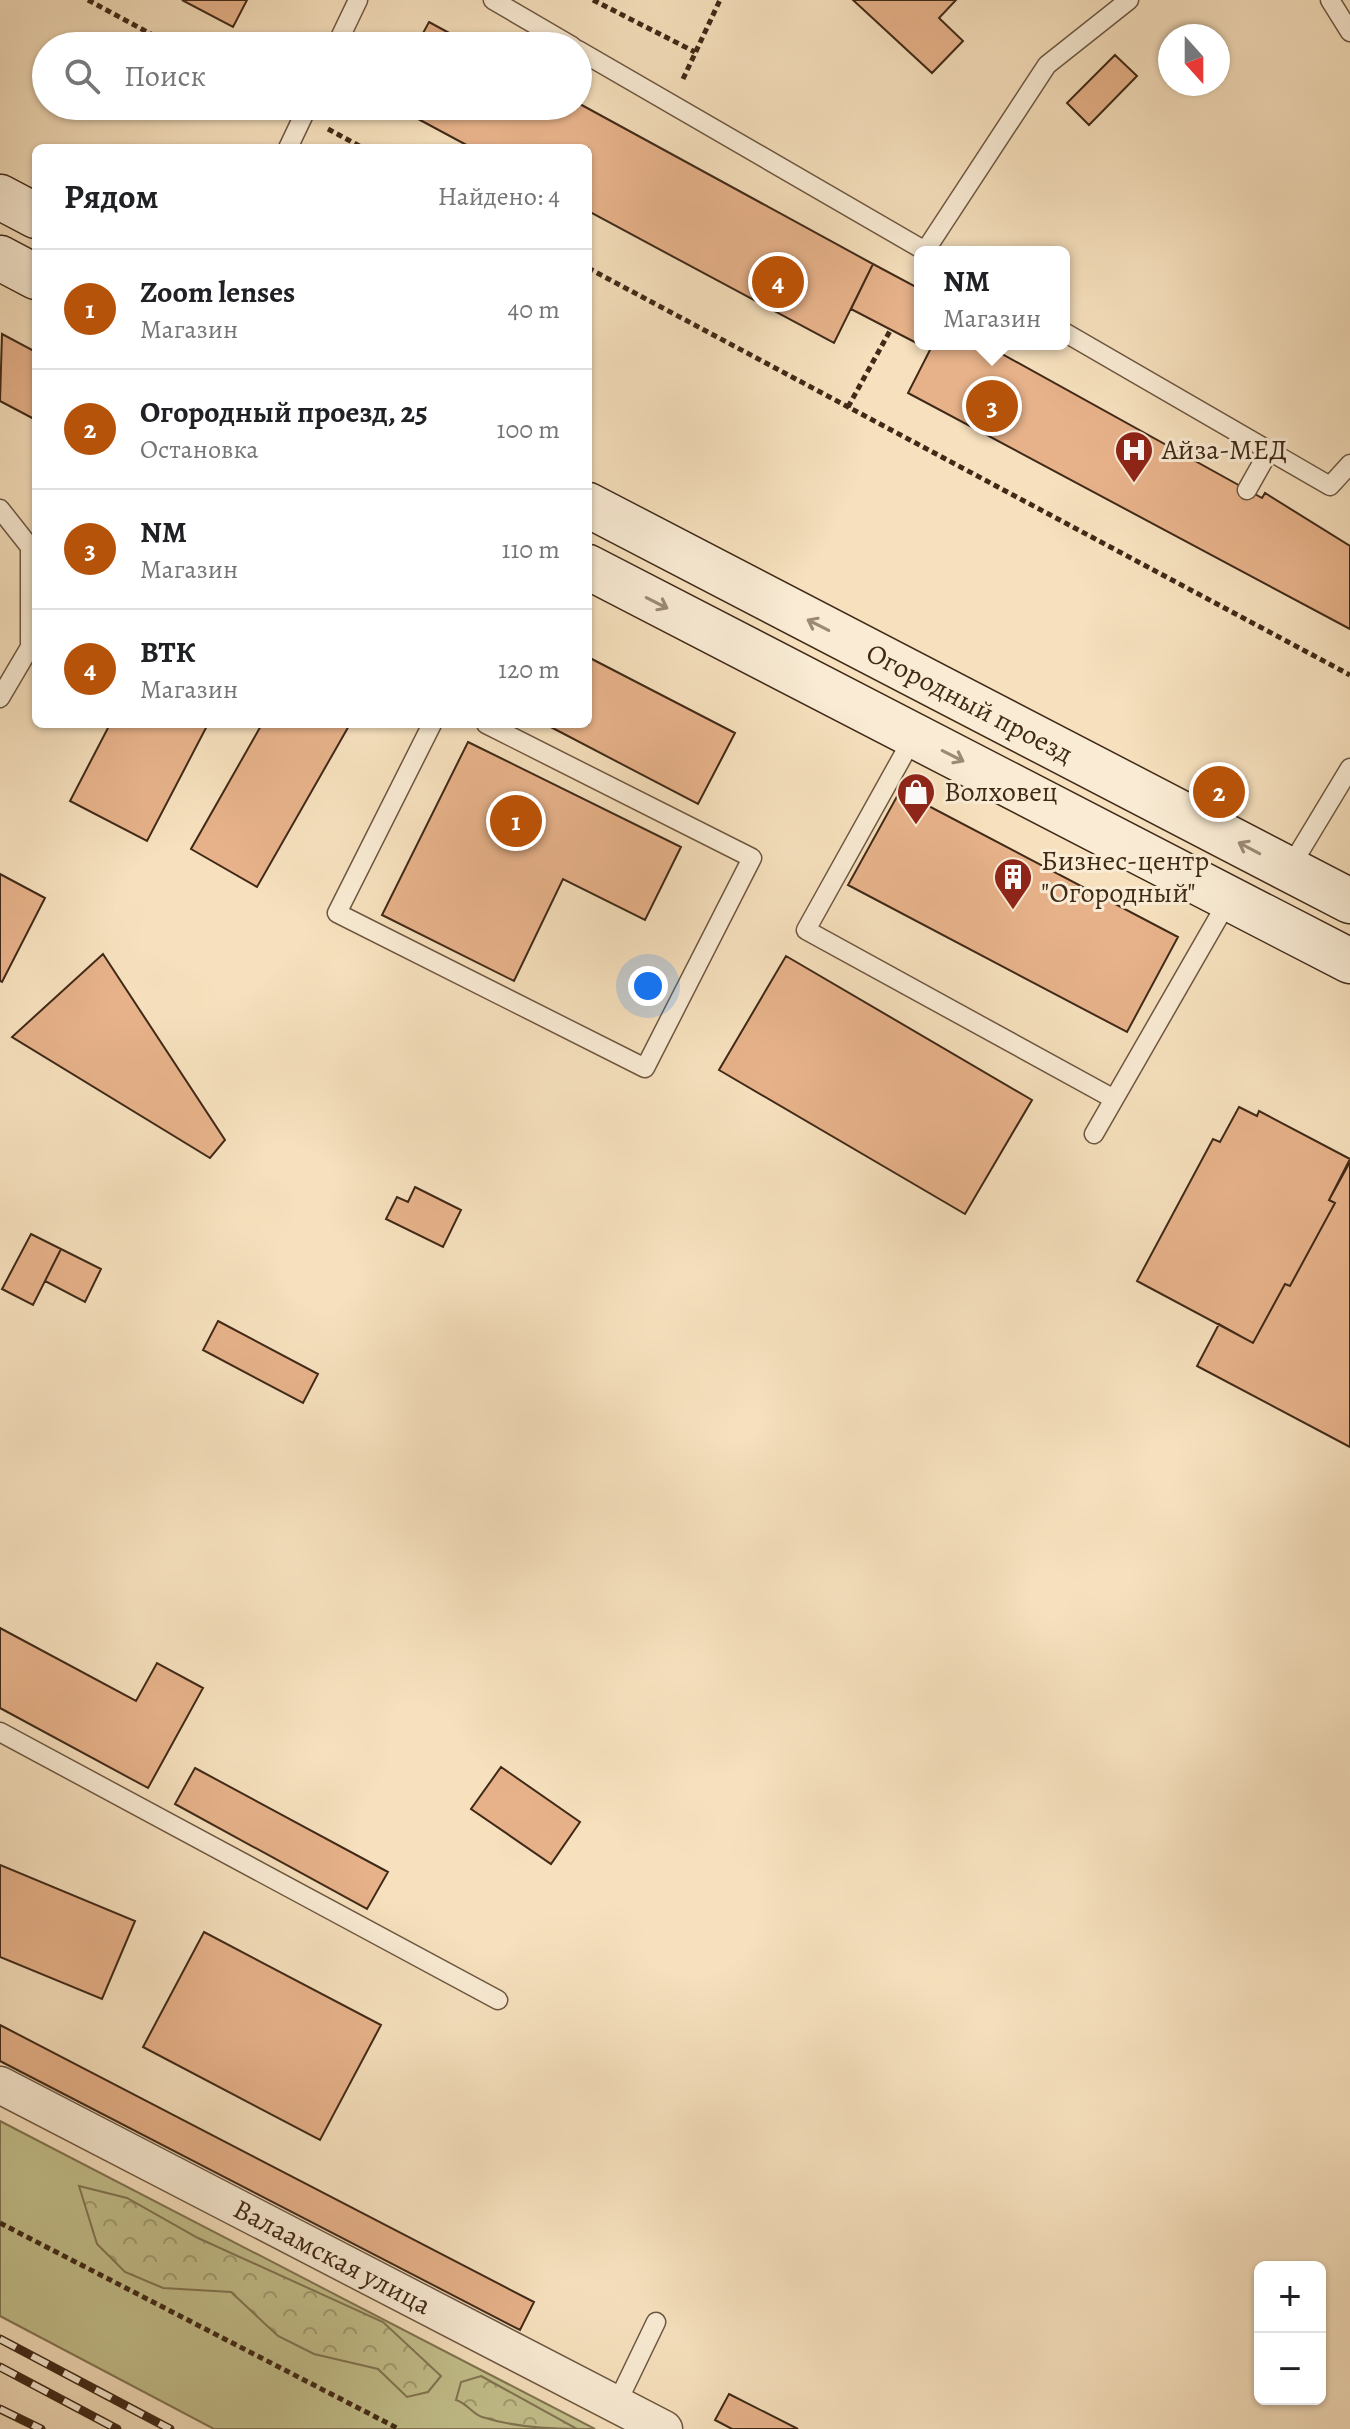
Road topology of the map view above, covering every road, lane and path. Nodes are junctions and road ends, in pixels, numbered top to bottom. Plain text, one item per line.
1 (88, 0) edge
2 (358, 0) edge
3 (493, 0) edge
4 (593, 0) edge
5 (720, 0) edge
6 (1129, 0) edge
7 (1330, 0) edge
8 (147, 32) edge
9 (343, 32) edge
10 (548, 32) edge
11 (1350, 32) edge
12 (695, 52) junction
13 (592, 58) edge
14 (671, 103) junction
15 (301, 120) edge
16 (290, 144) edge
17 (0, 197) edge
18 (32, 214) edge
19 (917, 246) edge
20 (929, 246) edge
21 (0, 258) edge
22 (592, 270) edge
23 (32, 275) edge
24 (891, 329) dead end
25 (1070, 335) edge
26 (848, 407) junction
27 (1269, 451) junction
28 (1350, 464) edge
29 (1247, 490) dead end
30 (592, 507) edge
31 (0, 509) edge
32 (592, 569) edge
33 (1350, 675) edge
34 (0, 698) edge
35 (430, 728) edge
36 (494, 728) edge
37 (914, 736) junction
38 (1350, 768) edge
39 (1289, 869) junction
40 (1229, 899) junction
41 (1350, 901) edge
42 (1350, 961) edge
43 (1114, 1099) junction
44 (1094, 1134) dead end
45 (0, 1732) edge
46 (498, 2000) dead end
47 (0, 2085) edge
48 (0, 2223) edge
49 (656, 2322) dead end
50 (616, 2405) junction
51 (399, 2429) edge
52 (664, 2429) edge

1 - 8 path
2 - 9 lane
3 - 10 lane
4 - 12 path
5 - 12 path
6 - 20 lane
7 - 11 lane
12 - 14 path
13 - 14 lane
14 - 19 lane
15 - 16 lane
17 - 18 main road
21 - 23 main road
22 - 26 path
24 - 26 path
25 - 27 lane
26 - 33 path
27 - 28 lane
27 - 29 lane
39 -> 30 main road, Огородный проезд
31 - 34 lane
32 -> 37 main road, Огородный проезд
35 - 36 lane
37 -> 40 main road, Огородный проезд
37 - 43 lane
38 - 39 lane
39 - 41 main road, Огородный проезд
40 - 42 main road, Огородный проезд
40 - 43 lane
43 - 44 lane
45 - 46 lane
47 - 50 street, Валаамская улица
48 - 51 path
49 - 50 lane
50 - 52 street, Валаамская улица

